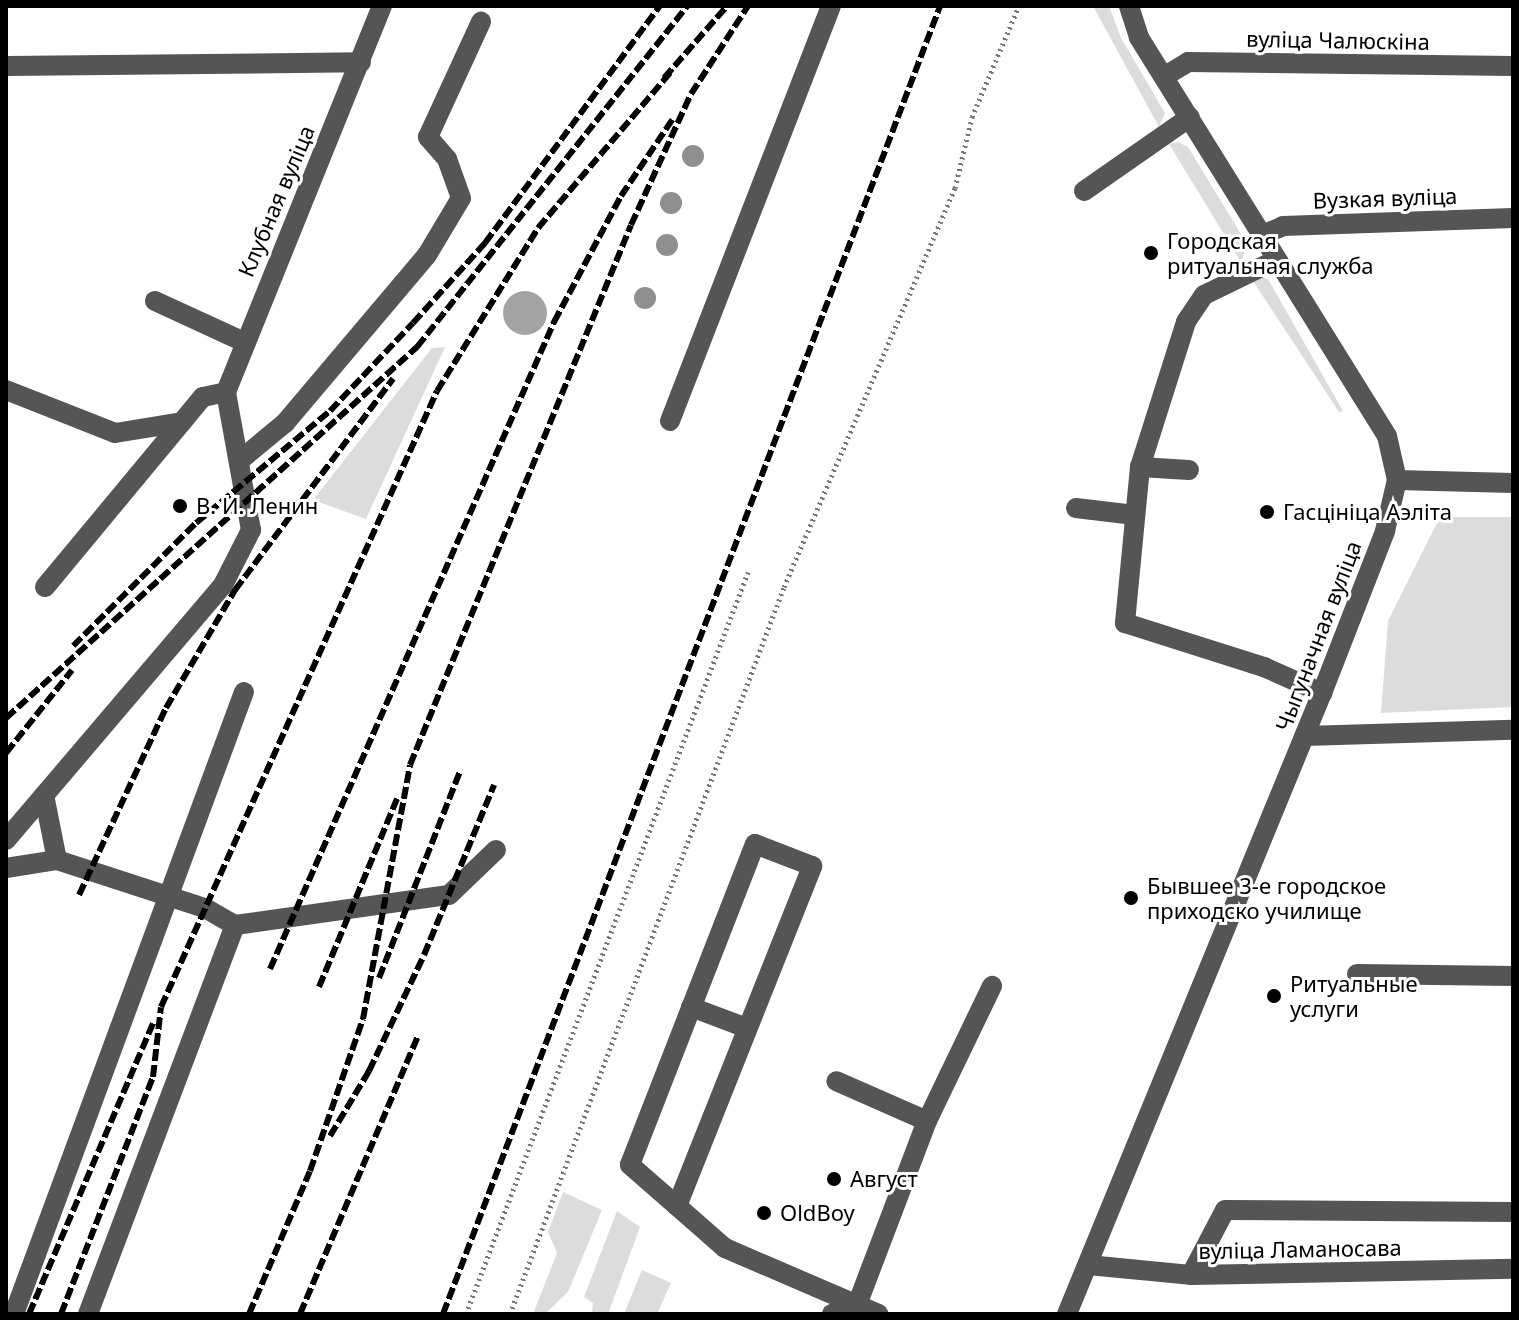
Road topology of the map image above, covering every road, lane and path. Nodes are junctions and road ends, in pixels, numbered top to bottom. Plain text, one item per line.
1 (382, 6) edge
2 (831, 6) edge
3 (1019, 6) edge
4 (1129, 6) edge
5 (481, 22) dead end
6 (361, 62) junction
7 (6, 66) edge
8 (1513, 66) edge
9 (1165, 76) junction
10 (1190, 117) junction
11 (1084, 191) dead end
12 (1513, 218) edge
13 (1260, 236) junction
14 (1276, 260) junction
15 (155, 301) dead end
16 (242, 341) junction
17 (6, 390) edge
18 (226, 392) junction
19 (670, 421) dead end
20 (182, 422) junction
21 (239, 461) junction
22 (1140, 467) junction
23 (1189, 470) dead end
24 (1397, 480) junction
25 (1513, 483) edge
26 (1076, 508) dead end
27 (1135, 515) junction
28 (748, 572) dead end
29 (45, 587) dead end
30 (244, 692) dead end
31 (1322, 693) junction
32 (1513, 730) edge
33 (1305, 736) junction
34 (44, 795) junction
35 (6, 840) edge
36 (496, 850) dead end
37 (57, 860) junction
38 (6, 868) edge
39 (167, 900) junction
40 (235, 925) junction
41 (1357, 974) dead end
42 (1513, 976) edge
43 (992, 986) dead end
44 (691, 1007) junction
45 (747, 1028) junction
46 (836, 1081) dead end
47 (927, 1121) junction
48 (677, 1206) junction
49 (1513, 1212) edge
50 (1088, 1265) junction
51 (1513, 1269) edge
52 (1191, 1275) junction
53 (857, 1305) junction
54 (14, 1314) edge
55 (88, 1314) edge
56 (466, 1314) edge
57 (510, 1314) edge
58 (832, 1314) edge
59 (878, 1314) edge
60 (1067, 1314) edge

1 - 6 street, Клубная вуліца
2 - 19 street
3 - 57 path
4 - 9 street, Чыгуначная вуліца
5 - 21 street
6 - 7 street
6 - 16 street, Клубная вуліца
8 - 9 street, вуліца Чалюскіна
9 - 10 street, Чыгуначная вуліца
10 - 11 street
10 - 13 street, Чыгуначная вуліца
12 - 13 street, Вузкая вуліца
13 - 14 street, Чыгуначная вуліца
14 - 22 street
14 - 24 street, Чыгуначная вуліца
15 - 16 street
16 - 18 street, Клубная вуліца
17 - 20 street
18 - 20 street
18 - 21 street
20 - 29 street
21 - 34 street
22 - 23 street
22 - 27 street
24 - 25 street
24 - 31 street, Чыгуначная вуліца
26 - 27 street
27 - 31 street
28 - 56 path
30 - 39 street
31 - 33 street, Чыгуначная вуліца
32 - 33 street
33 - 50 street, Чыгуначная вуліца
34 - 35 street
34 - 37 street
36 - 40 street
37 - 38 street
37 - 39 street
39 - 40 street
39 - 54 street
40 - 55 street
41 - 42 street
43 - 47 street
44 - 45 street
44 - 45 street
44 - 48 street
45 - 48 street
46 - 47 street
47 - 53 street
48 - 53 street
49 - 52 street
50 - 52 street, вуліца Ламаносава
50 - 60 street, Чыгуначная вуліца
51 - 52 street, вуліца Ламаносава
53 - 58 street
53 - 59 street

